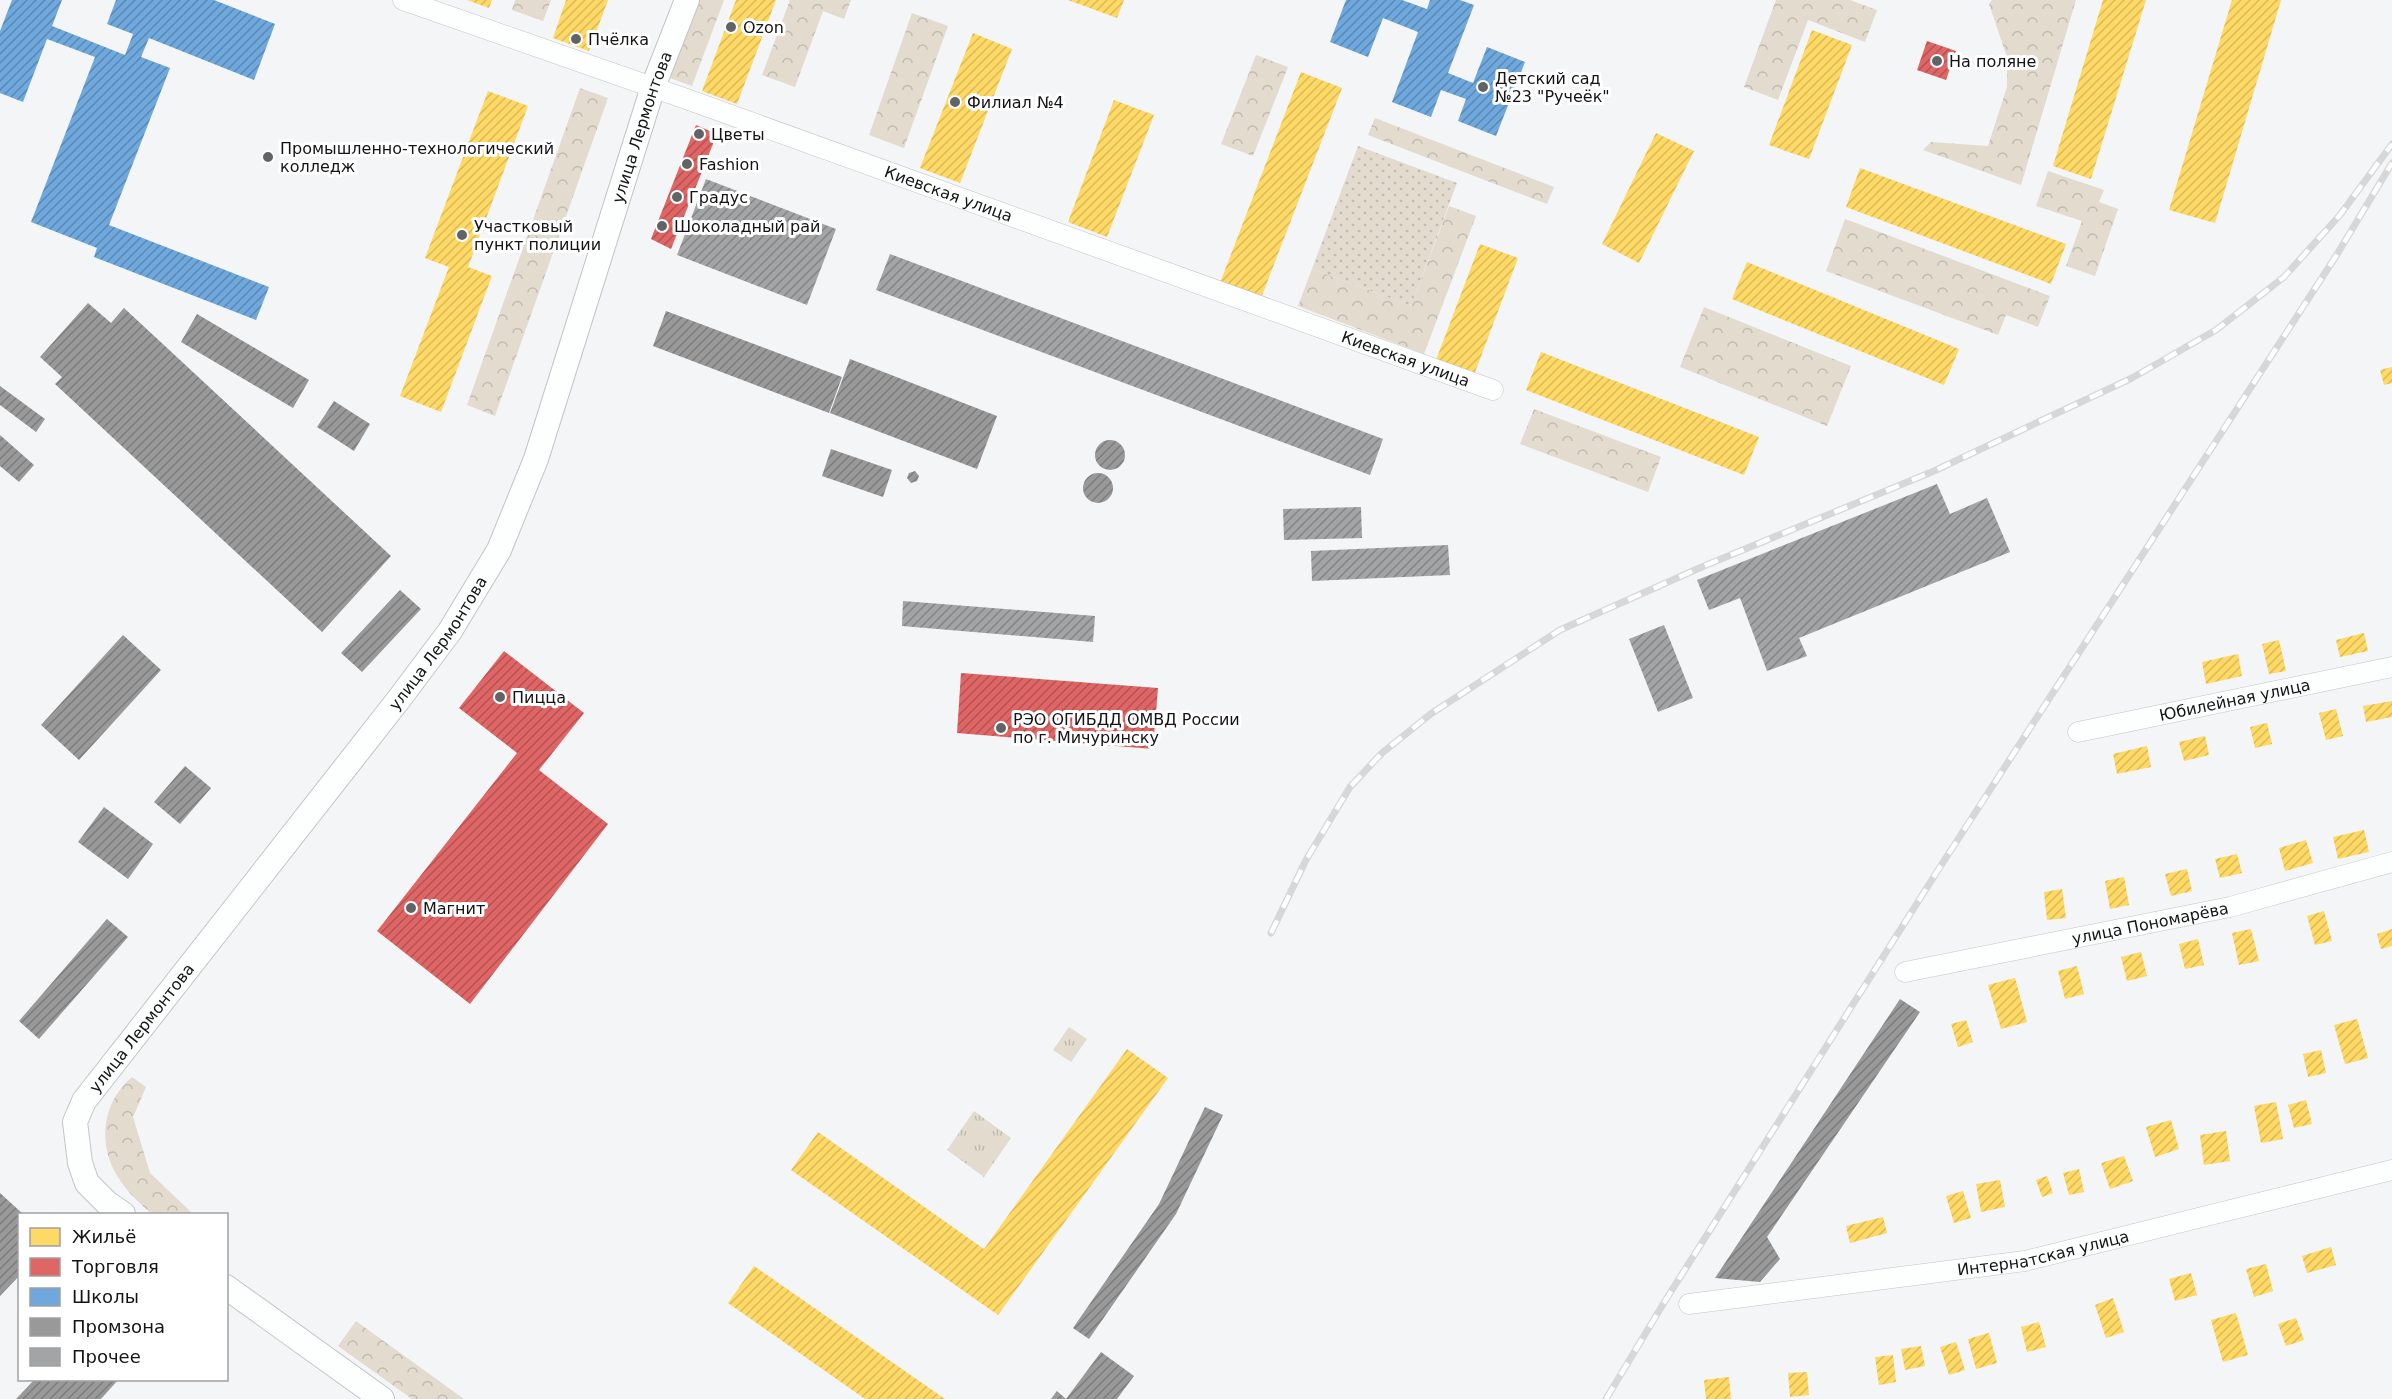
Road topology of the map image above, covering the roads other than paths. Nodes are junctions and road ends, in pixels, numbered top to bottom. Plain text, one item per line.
1 (403, 0) edge
2 (687, 0) edge
3 (653, 87) junction
4 (1493, 390) dead end
5 (2392, 667) edge
6 (2078, 732) dead end
7 (2392, 862) edge
8 (1905, 972) dead end
9 (2392, 1170) edge
10 (115, 1209) edge
11 (228, 1288) edge
12 (1689, 1304) dead end
13 (382, 1399) edge

1 - 3 street, Киевская улица
2 - 3 street, улица Лермонтова
3 - 4 street, Киевская улица
3 - 10 street, улица Лермонтова
5 - 6 street, Юбилейная улица
7 - 8 street, улица Пономарёва
9 - 12 street, Интернатская улица
11 - 13 street

